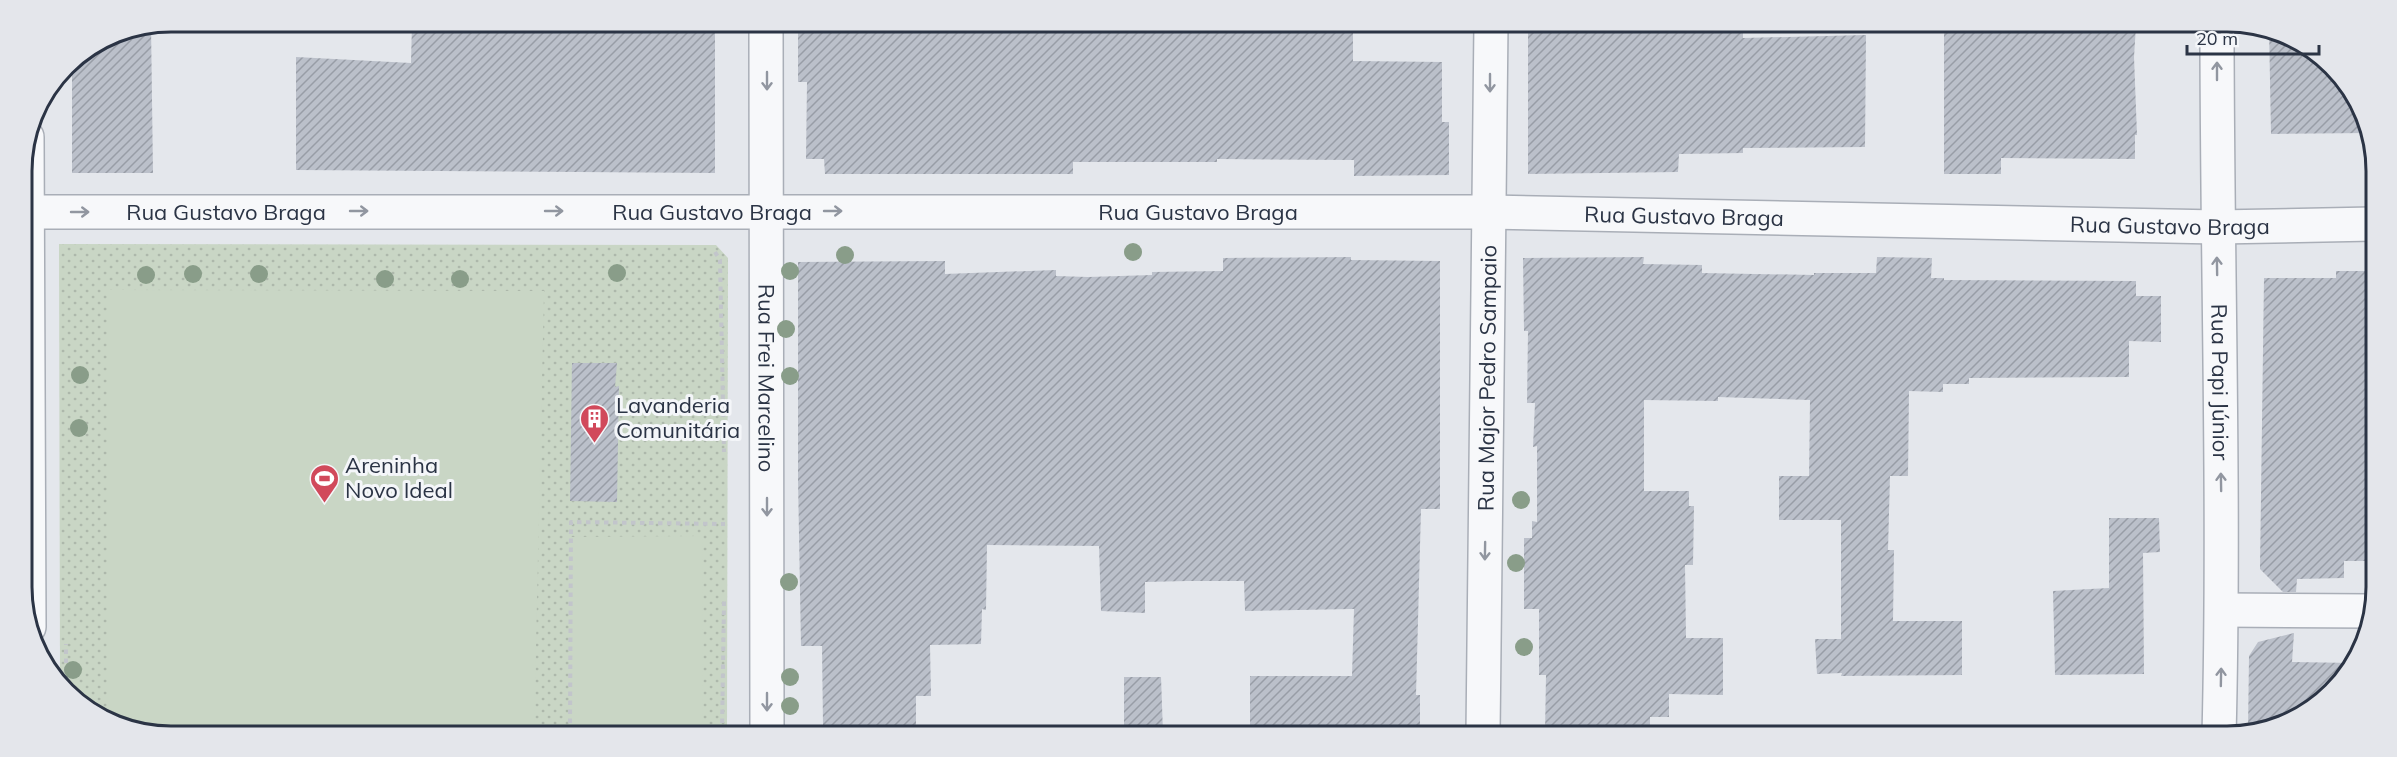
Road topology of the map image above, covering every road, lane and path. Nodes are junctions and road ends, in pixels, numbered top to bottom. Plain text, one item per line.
1 (766, 32) edge
2 (1491, 32) edge
3 (2217, 32) edge
4 (768, 211) junction
5 (32, 212) edge
6 (1489, 212) junction
7 (2366, 224) edge
8 (2217, 227) junction
9 (714, 251) dead end
10 (724, 455) dead end
11 (725, 513) dead end
12 (725, 524) junction
13 (725, 536) dead end
14 (724, 594) dead end
15 (2223, 610) junction
16 (2363, 611) edge
17 (66, 643) dead end
18 (66, 678) edge
19 (1483, 725) edge
20 (2219, 725) edge
21 (570, 726) edge
22 (722, 726) edge
23 (767, 726) edge

1 -> 4 street, Rua Frei Marcelino
2 -> 6 street, Rua Major Pedro Sampaio
8 -> 3 street, Rua Papi Júnior
5 -> 4 street, Rua Gustavo Braga
4 -> 6 street, Rua Gustavo Braga
4 -> 23 street, Rua Frei Marcelino
6 - 8 street, Rua Gustavo Braga
6 -> 19 street, Rua Major Pedro Sampaio
7 - 8 street, Rua Gustavo Braga
15 -> 8 street, Rua Papi Júnior
9 - 10 path
11 - 12 path
12 - 13 path
12 - 21 path
14 - 22 path
15 - 16 street
20 -> 15 street, Rua Papi Júnior
17 - 18 path

